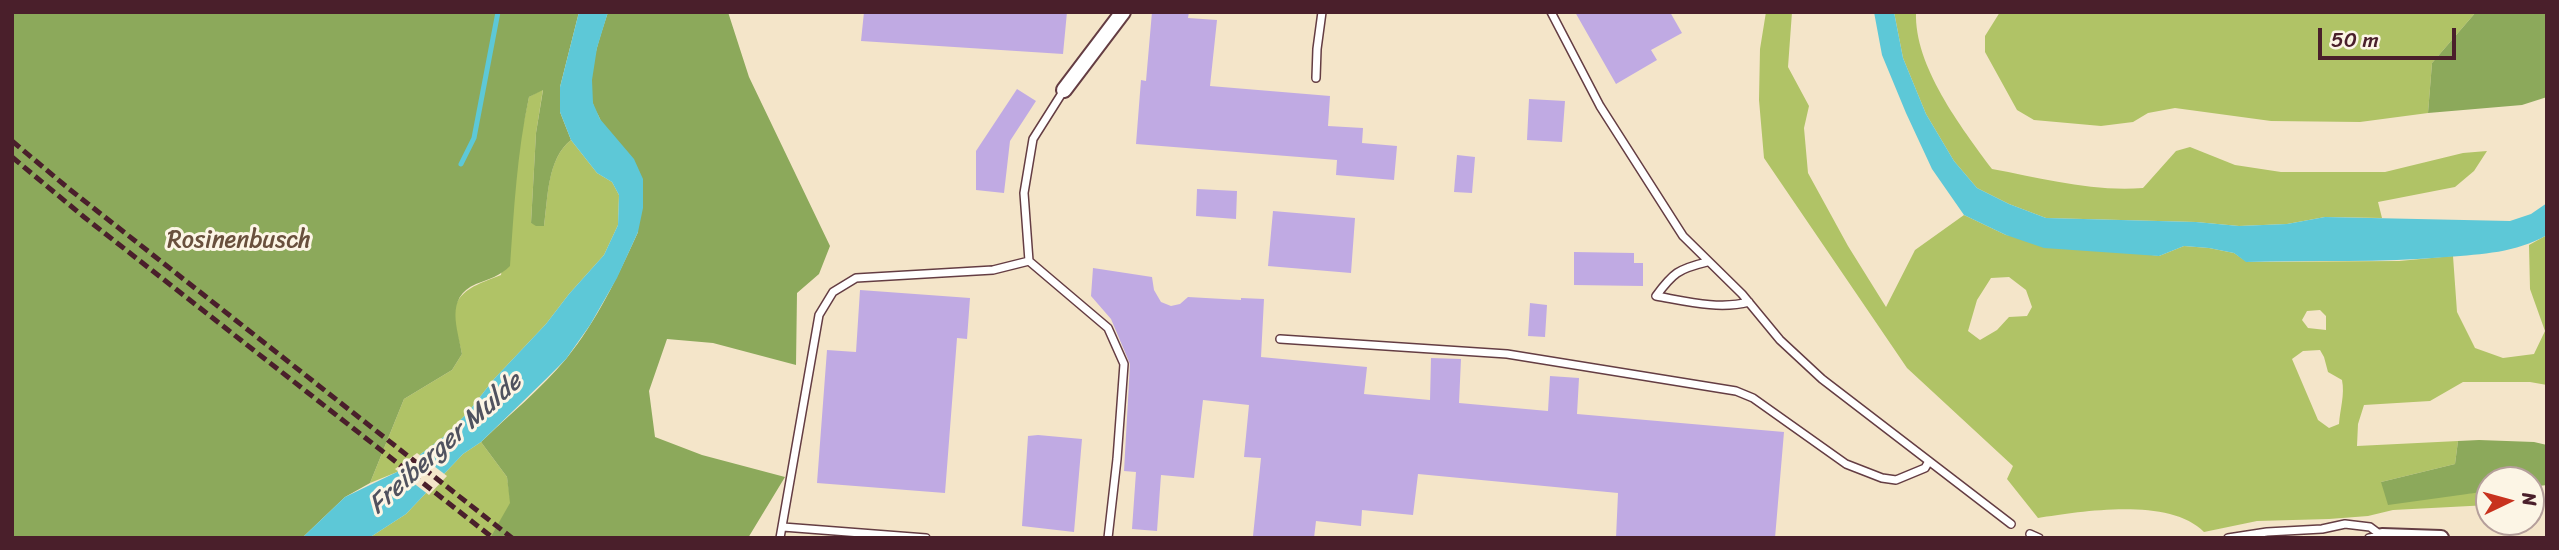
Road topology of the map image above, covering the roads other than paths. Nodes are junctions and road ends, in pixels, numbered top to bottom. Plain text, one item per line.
1 (1123, 12) edge
2 (1322, 12) edge
3 (1551, 12) edge
4 (1316, 78) dead end
5 (1064, 90) joint
6 (1029, 261) junction
7 (1707, 262) junction
8 (1749, 302) junction
9 (1280, 339) dead end
10 (1929, 461) junction
11 (2011, 524) dead end
12 (783, 527) junction
13 (2030, 534) dead end
14 (2376, 537) edge
15 (780, 538) edge
16 (926, 538) edge
17 (1108, 538) edge
18 (2039, 538) edge
19 (2228, 538) edge
20 (2441, 538) edge

1 - 5 street
2 - 4 lane
3 - 7 lane
5 - 6 lane
6 - 12 lane
6 - 17 lane
7 - 8 lane
7 - 8 lane
8 - 10 lane
9 - 10 lane
10 - 11 lane
12 - 15 lane
12 - 16 lane
13 - 18 lane
14 - 19 lane
14 - 20 street

